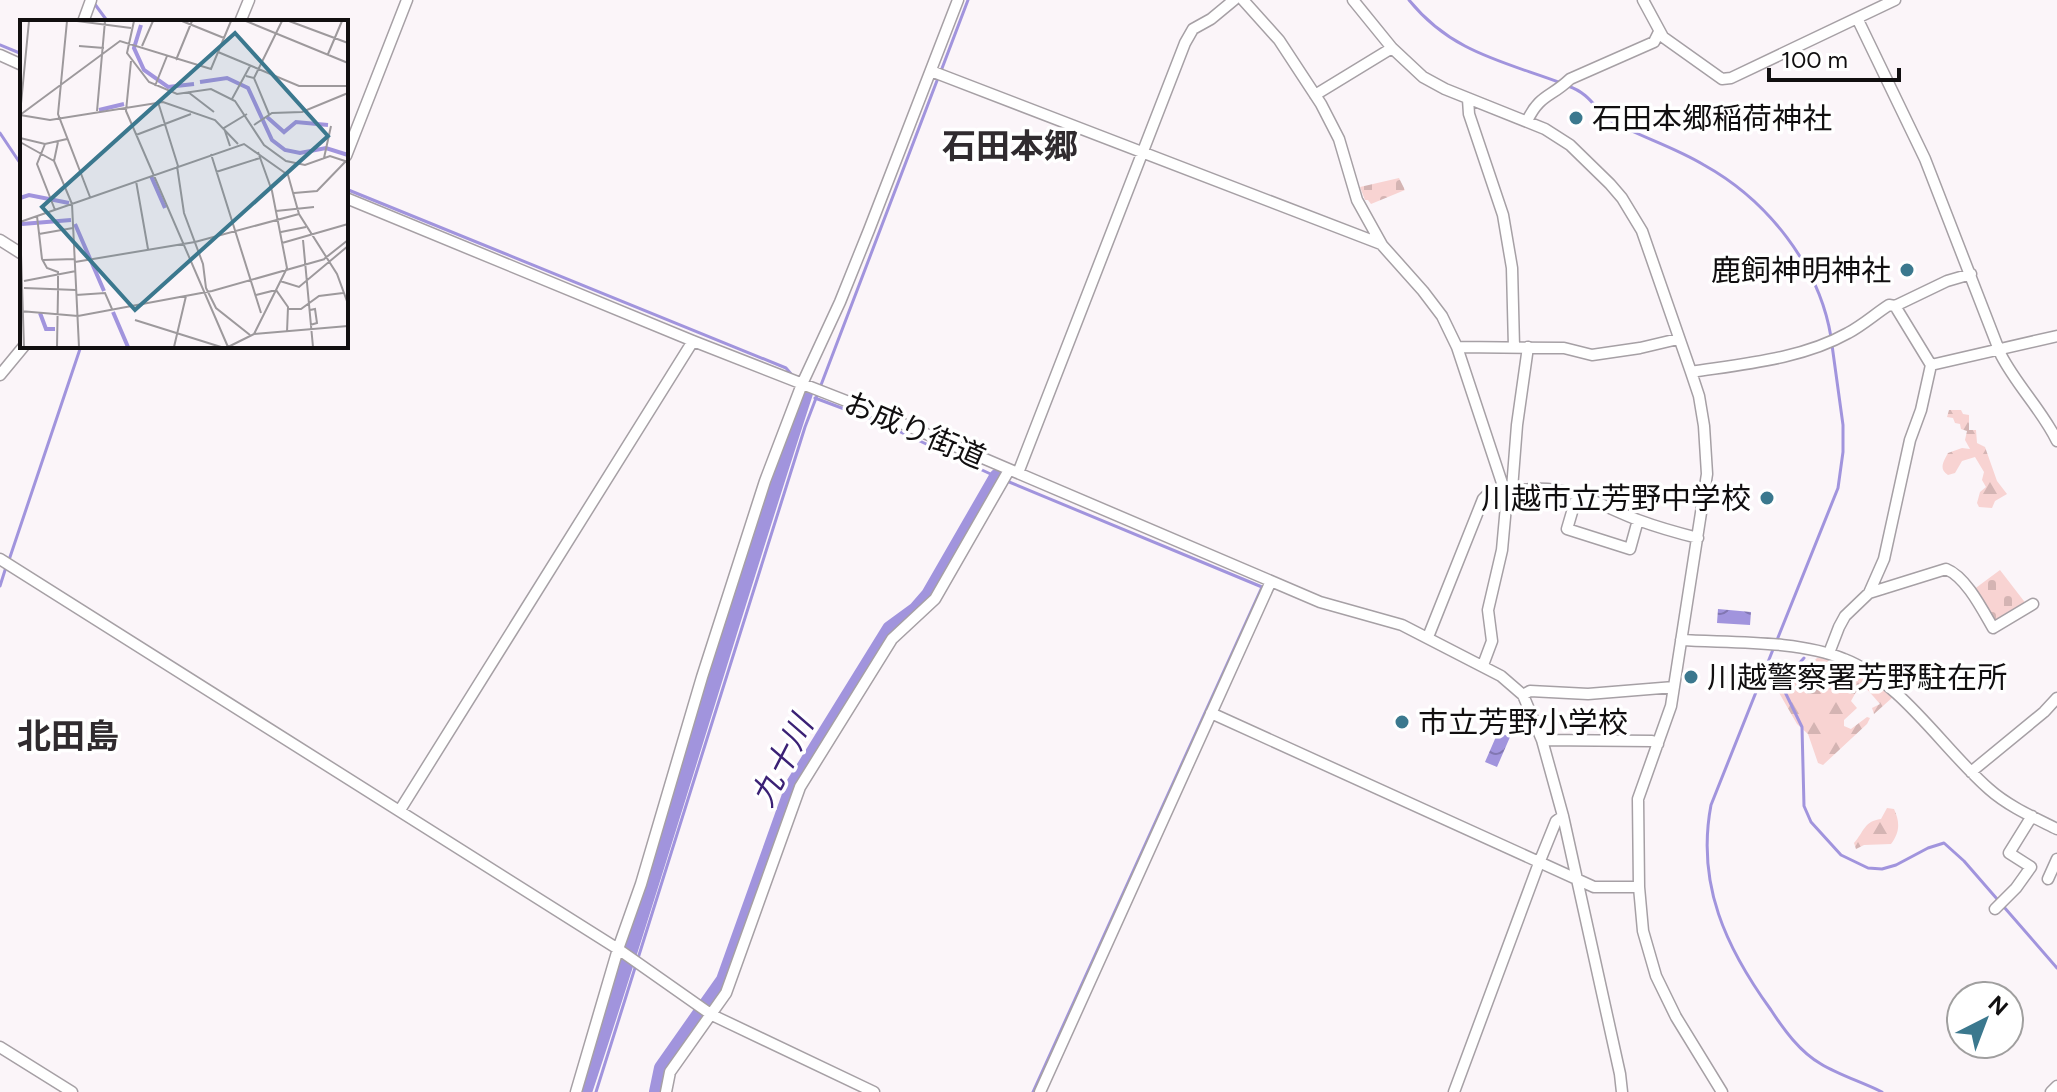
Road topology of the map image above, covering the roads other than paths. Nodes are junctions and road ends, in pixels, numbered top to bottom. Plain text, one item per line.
1 (91, 0) edge
2 (249, 0) edge
3 (407, 0) edge
4 (958, 0) edge
5 (1234, 0) edge
6 (1243, 0) edge
7 (1353, 0) edge
8 (1643, 0) edge
9 (1895, 0) edge
10 (1857, 18) junction
11 (84, 20) edge
12 (241, 20) edge
13 (1659, 32) junction
14 (1392, 48) junction
15 (0, 55) edge
16 (20, 64) edge
17 (931, 71) junction
18 (1315, 95) junction
19 (1468, 99) junction
20 (1527, 121) junction
21 (348, 151) edge
22 (1142, 153) junction
23 (348, 199) edge
24 (0, 240) edge
25 (1382, 245) junction
26 (20, 253) edge
27 (1971, 274) junction
28 (1895, 306) junction
29 (2057, 336) edge
30 (1678, 339) junction
31 (693, 341) junction
32 (1457, 347) junction
33 (1514, 347) junction
34 (1528, 347) junction
35 (22, 348) edge
36 (1999, 349) junction
37 (1931, 365) junction
38 (1691, 372) junction
39 (0, 375) edge
40 (802, 384) junction
41 (2057, 441) edge
42 (1014, 471) junction
43 (1508, 491) junction
44 (1577, 495) junction
45 (1638, 520) junction
46 (1698, 538) junction
47 (0, 559) edge
48 (1271, 581) junction
49 (1869, 593) junction
50 (2033, 604) dead end
51 (1428, 637) junction
52 (1681, 640) junction
53 (1829, 653) junction
54 (1483, 665) junction
55 (1674, 687) junction
56 (1523, 695) junction
57 (2057, 698) edge
58 (1211, 713) junction
59 (1542, 740) junction
60 (1658, 744) junction
61 (1971, 772) junction
62 (400, 810) junction
63 (1563, 816) junction
64 (2032, 816) junction
65 (2057, 829) edge
66 (2057, 859) edge
67 (1539, 863) junction
68 (2048, 879) dead end
69 (1577, 880) junction
70 (1639, 887) junction
71 (1995, 909) dead end
72 (618, 949) junction
73 (712, 1015) junction
74 (0, 1047) edge
75 (2057, 1086) edge
76 (72, 1092) edge
77 (576, 1092) edge
78 (666, 1092) edge
79 (874, 1092) edge
80 (1040, 1092) edge
81 (1454, 1092) edge
82 (1622, 1092) edge
83 (1722, 1092) edge
84 (2051, 1092) edge

1 - 11 street
2 - 12 street
3 - 21 street
4 - 17 street
5 - 22 street
6 - 18 street
7 - 14 street
8 - 13 street
9 - 10 street
10 - 13 street
10 - 27 street
13 - 20 street
14 - 18 street
14 - 19 street
15 - 16 street
17 - 22 street
17 - 40 street
18 - 25 street
19 - 20 street
19 - 33 street
20 - 30 street
22 - 25 street
22 - 42 street
23 - 31 street, お成り街道
24 - 26 street
25 - 32 street
27 - 28 street
27 - 36 street
28 - 37 street
28 - 38 street
29 - 36 street
30 - 34 street
30 - 38 street
31 - 40 street, お成り街道
31 - 62 street
32 - 33 street
32 - 43 street
33 - 34 street
34 - 43 street
35 - 39 street
36 - 37 street
36 - 41 street
37 - 49 street
38 - 46 street
40 - 42 street, お成り街道
40 - 72 street
42 - 48 street, お成り街道
42 - 73 street
43 - 44 street
43 - 51 street
43 - 54 street
44 - 45 street
44 - 45 street
45 - 46 street
46 - 52 street
47 - 62 street
48 - 51 street, お成り街道
48 - 58 street
49 - 50 street
49 - 53 street
51 - 54 street, お成り街道
52 - 53 street
52 - 55 street
53 - 61 street
54 - 56 street, お成り街道
55 - 56 street
55 - 60 street
56 - 59 street
57 - 61 street
58 - 67 street
58 - 80 street
59 - 60 street
59 - 63 street
60 - 70 street
61 - 64 street
62 - 72 street
63 - 67 street
63 - 69 street
64 - 65 street
64 - 71 street
66 - 68 street
67 - 69 street
67 - 81 street
69 - 70 street
69 - 82 street
70 - 83 street
72 - 73 street
72 - 77 street
73 - 78 street
73 - 79 street
74 - 76 street
75 - 84 street

